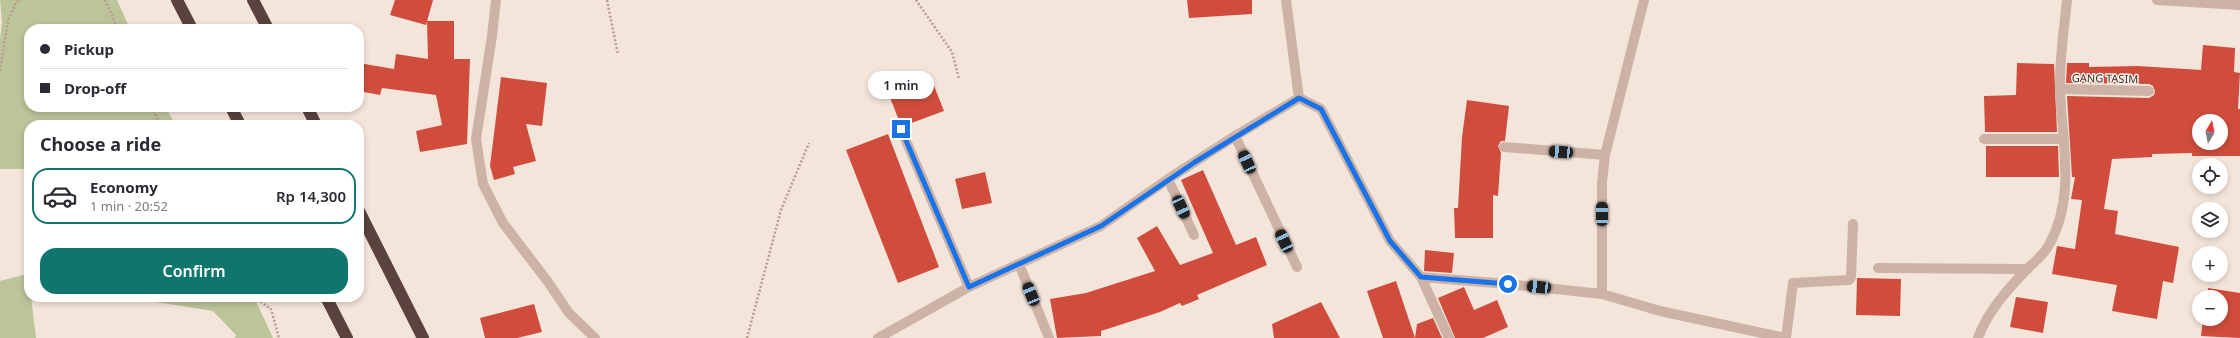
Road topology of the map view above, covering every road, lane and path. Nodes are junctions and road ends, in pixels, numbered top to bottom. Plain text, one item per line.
1 (21, 0) edge
2 (105, 0) edge
3 (177, 0) edge
4 (253, 0) edge
5 (496, 0) edge
6 (607, 0) edge
7 (916, 0) edge
8 (1286, 0) edge
9 (1644, 0) edge
10 (2067, 0) edge
11 (2157, 0) edge
12 (2240, 5) edge
13 (116, 24) edge
14 (189, 24) edge
15 (265, 24) edge
16 (618, 55) dead end
17 (0, 71) edge
18 (959, 79) dead end
19 (2060, 89) junction
20 (2149, 90) dead end
21 (1299, 98) junction
22 (901, 129) dead end
23 (1235, 136) junction
24 (1984, 139) dead end
25 (2063, 139) junction
26 (809, 143) dead end
27 (1504, 147) dead end
28 (1604, 155) junction
29 (1168, 179) junction
30 (364, 221) edge
31 (1853, 224) dead end
32 (1194, 235) dead end
33 (1019, 264) junction
34 (1297, 267) dead end
35 (1878, 268) dead end
36 (2028, 268) junction
37 (1421, 277) junction
38 (969, 287) junction
39 (1602, 294) junction
40 (262, 302) edge
41 (329, 302) edge
42 (279, 338) edge
43 (347, 338) edge
44 (423, 338) edge
45 (595, 338) edge
46 (747, 338) edge
47 (878, 338) edge
48 (1049, 338) edge
49 (1449, 338) edge
50 (1786, 338) edge
51 (1978, 338) edge

1 - 17 path
2 - 13 path
3 - 14 highway
4 - 15 highway
5 - 45 street
6 - 16 path
7 - 18 path
8 - 21 street
9 - 28 street
10 - 19 street
11 - 12 street
19 - 20 street, GANG TASIM
19 - 25 street
21 - 23 street
21 - 37 street
22 - 38 street
23 - 29 street
23 - 34 street
24 - 25 street
25 - 36 street
26 - 46 path
27 - 28 street
28 - 39 street
29 - 32 street
29 - 33 street
30 - 44 highway
31 - 50 street
33 - 38 street
33 - 48 street
35 - 36 street
36 - 51 street
37 - 39 street
37 - 49 street
38 - 47 street
39 - 50 street
40 - 42 path
41 - 43 highway

